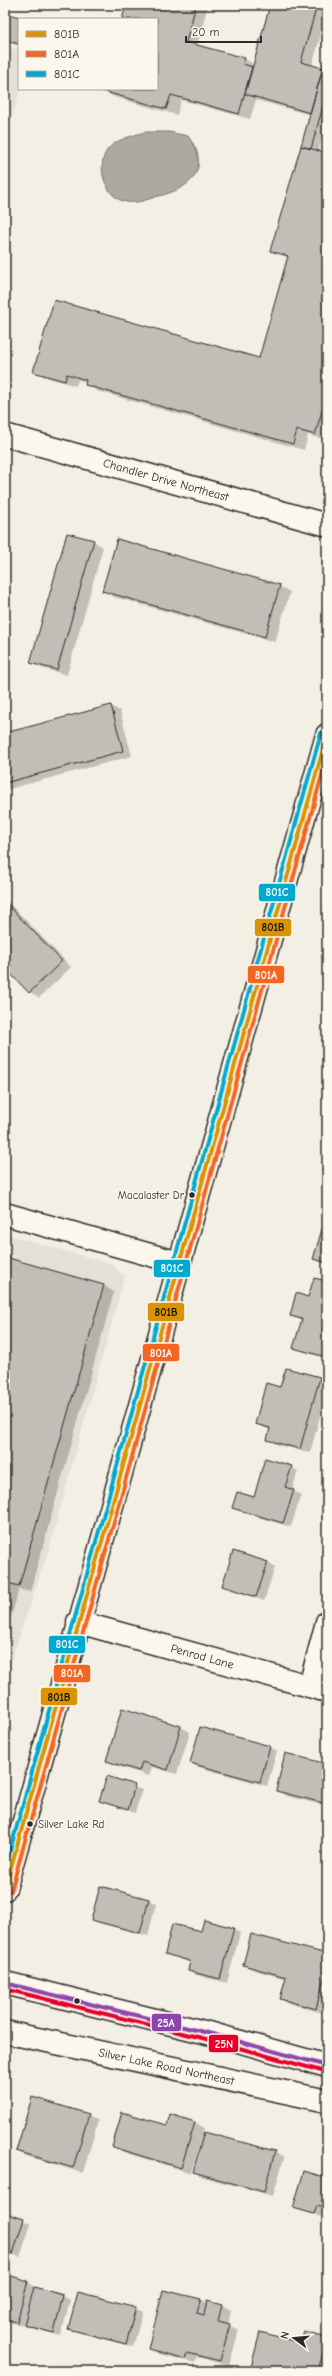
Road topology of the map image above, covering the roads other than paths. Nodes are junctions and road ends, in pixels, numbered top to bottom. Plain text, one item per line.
1 (5, 435) edge
2 (327, 525) edge
3 (327, 735) edge
4 (5, 1214) edge
5 (179, 1263) junction
6 (78, 1622) junction
7 (327, 1622) edge
8 (318, 1688) edge
9 (9, 1864) edge
10 (5, 1889) edge
11 (5, 1983) edge
12 (5, 2032) edge
13 (327, 2066) edge
14 (327, 2101) edge

1 - 2 main road, Chandler Drive Northeast
3 - 5 main road
4 - 5 main road
5 - 6 main road
6 - 8 main road, Penrod Lane
6 - 9 main road
7 - 8 main road
9 - 10 main road
11 - 13 main road
12 - 14 main road, Silver Lake Road Northeast

